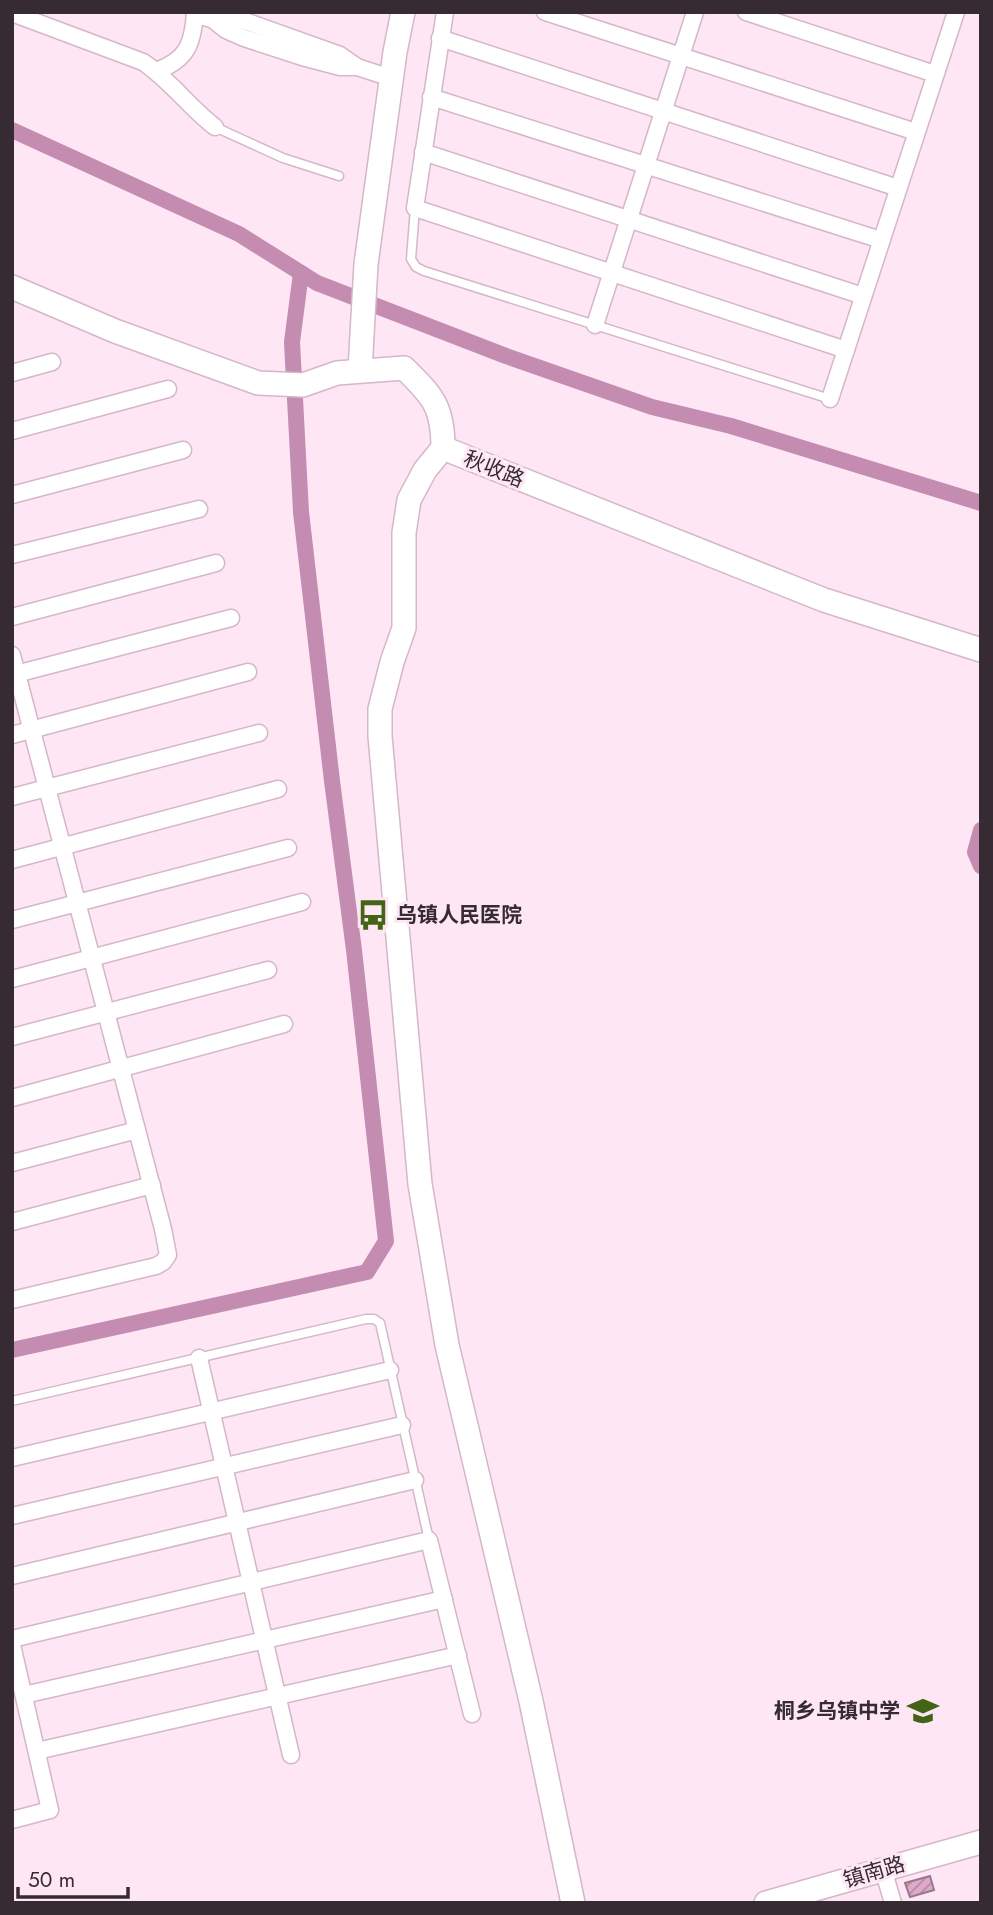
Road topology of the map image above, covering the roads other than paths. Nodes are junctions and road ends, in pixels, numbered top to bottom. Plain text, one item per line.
1 (403, 12) edge
2 (445, 12) edge
3 (545, 12) edge
4 (695, 12) edge
5 (746, 12) edge
6 (12, 13) edge
7 (195, 13) edge
8 (952, 13) edge
9 (440, 37) junction
10 (681, 56) junction
11 (156, 71) junction
12 (935, 74) junction
13 (391, 78) junction
14 (431, 97) junction
15 (664, 111) junction
16 (215, 127) joint
17 (916, 132) junction
18 (423, 152) junction
19 (646, 166) junction
20 (339, 176) dead end
21 (898, 188) junction
22 (415, 208) junction
23 (629, 219) junction
24 (881, 240) junction
25 (611, 273) junction
26 (12, 287) edge
27 (863, 296) junction
28 (595, 325) junction
29 (846, 350) junction
30 (51, 362) dead end
31 (360, 370) junction
32 (12, 373) edge
33 (168, 388) dead end
34 (830, 399) joint
35 (12, 431) edge
36 (443, 448) junction
37 (183, 450) dead end
38 (12, 495) edge
39 (200, 509) dead end
40 (12, 555) edge
41 (216, 563) dead end
42 (12, 617) edge
43 (231, 618) dead end
44 (981, 650) edge
45 (12, 655) edge
46 (248, 672) dead end
47 (15, 675) edge
48 (32, 729) junction
49 (259, 733) dead end
50 (12, 735) edge
51 (47, 788) junction
52 (278, 789) dead end
53 (12, 797) edge
54 (63, 847) junction
55 (288, 848) dead end
56 (12, 860) edge
57 (302, 902) dead end
58 (77, 903) junction
59 (12, 920) edge
60 (92, 958) junction
61 (268, 971) dead end
62 (12, 979) edge
63 (107, 1013) junction
64 (284, 1024) dead end
65 (12, 1037) edge
66 (121, 1068) junction
67 (12, 1098) edge
68 (137, 1130) junction
69 (12, 1163) edge
70 (152, 1185) junction
71 (12, 1222) edge
72 (12, 1300) edge
73 (200, 1358) junction
74 (390, 1370) junction
75 (12, 1401) edge
76 (212, 1412) junction
77 (402, 1424) junction
78 (12, 1458) edge
79 (224, 1466) junction
80 (415, 1480) junction
81 (12, 1516) edge
82 (237, 1522) junction
83 (429, 1540) junction
84 (12, 1576) edge
85 (251, 1583) junction
86 (444, 1600) junction
87 (12, 1639) edge
88 (264, 1640) junction
89 (12, 1645) edge
90 (458, 1655) junction
91 (24, 1695) junction
92 (277, 1696) junction
93 (472, 1714) dead end
94 (37, 1751) junction
95 (291, 1755) dead end
96 (12, 1820) edge
97 (981, 1842) edge
98 (883, 1869) junction
99 (573, 1903) edge
100 (766, 1903) edge
101 (893, 1903) edge

1 - 13 street
2 - 9 street
3 - 10 street
4 - 10 street
5 - 12 street
6 - 11 street
7 - 11 street
7 - 13 street
8 - 12 street
9 - 14 street
9 - 15 street
10 - 15 street
10 - 17 street
11 - 16 street
12 - 17 street
13 - 31 street
14 - 18 street
14 - 19 street
15 - 19 street
15 - 21 street
16 - 20 lane
17 - 21 street
18 - 22 street
18 - 23 street
19 - 23 street
19 - 24 street
21 - 24 street
22 - 25 street
22 - 28 lane
23 - 25 street
23 - 27 street
24 - 27 street
25 - 28 street
25 - 29 street
26 - 31 street, 秋收路
27 - 29 street
28 - 34 lane
29 - 34 street
30 - 32 street
31 - 36 street, 秋收路
33 - 35 street
36 - 44 street, 秋收路
36 - 99 street
37 - 38 street
39 - 40 street
41 - 42 street
43 - 47 street
45 - 47 street
46 - 48 street
47 - 48 street
48 - 50 street
48 - 51 street
49 - 51 street
51 - 53 street
51 - 54 street
52 - 54 street
54 - 56 street
54 - 58 street
55 - 58 street
57 - 60 street
58 - 59 street
58 - 60 street
60 - 62 street
60 - 63 street
61 - 63 street
63 - 65 street
63 - 66 street
64 - 66 street
66 - 67 street
66 - 68 street
68 - 69 street
68 - 70 street
70 - 71 street
70 - 72 street
73 - 74 lane
73 - 75 lane
73 - 76 street
74 - 76 street
74 - 77 lane
76 - 78 street
76 - 79 street
77 - 79 street
77 - 80 lane
79 - 81 street
79 - 82 street
80 - 82 street
80 - 83 lane
82 - 84 street
82 - 85 street
83 - 85 street
83 - 86 street
85 - 87 street
85 - 88 street
86 - 88 street
86 - 90 street
88 - 91 street
88 - 92 street
89 - 91 street
90 - 92 street
90 - 93 street
91 - 94 street
92 - 94 street
92 - 95 street
94 - 96 street
97 - 98 street, 镇南路
98 - 100 street, 镇南路
98 - 101 street

